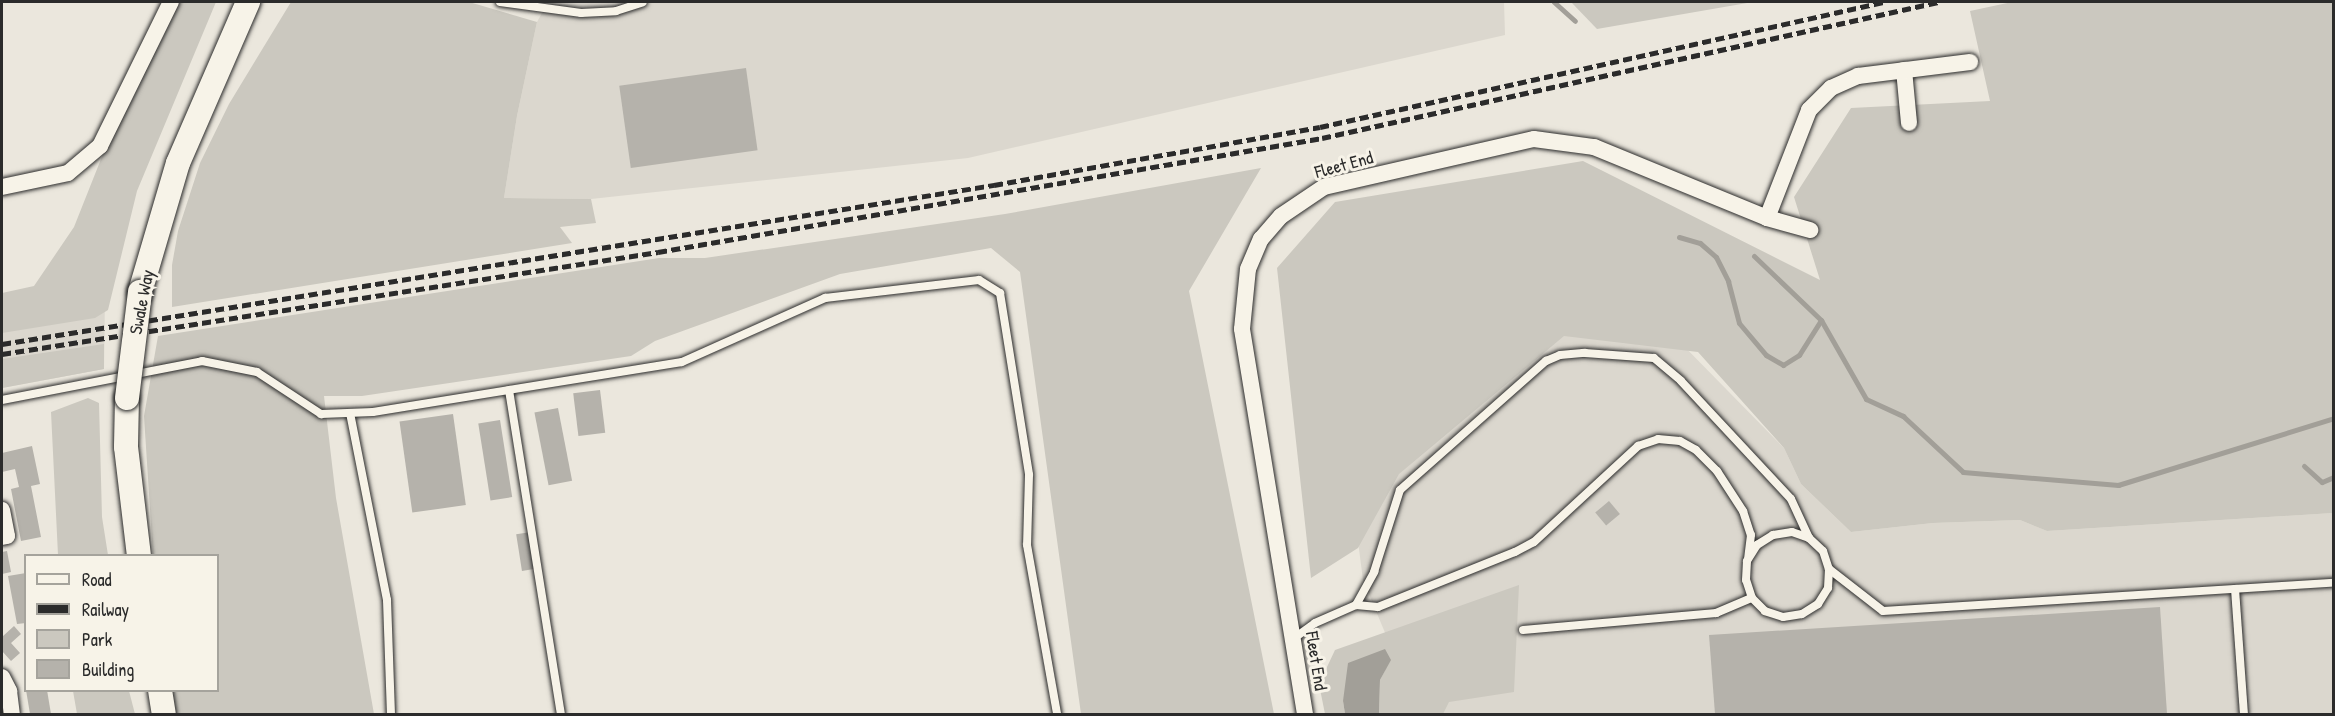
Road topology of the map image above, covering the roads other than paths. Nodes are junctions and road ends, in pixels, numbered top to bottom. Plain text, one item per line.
1 (171, 2) edge
2 (248, 2) edge
3 (259, 2) edge
4 (500, 2) edge
5 (643, 2) edge
6 (223, 60) junction
7 (1971, 62) dead end
8 (1904, 70) junction
9 (1909, 123) dead end
10 (2, 188) edge
11 (1767, 218) junction
12 (1810, 230) dead end
13 (509, 390) junction
14 (2, 400) edge
15 (350, 413) junction
16 (2, 510) edge
17 (2, 537) edge
18 (1809, 538) junction
19 (139, 554) edge
20 (1747, 561) junction
21 (1829, 569) junction
22 (2334, 583) edge
23 (2235, 589) junction
24 (1752, 597) junction
25 (1356, 605) junction
26 (1523, 630) dead end
27 (1293, 639) junction
28 (2, 677) edge
29 (160, 692) edge
30 (12, 714) edge
31 (164, 714) edge
32 (391, 714) edge
33 (561, 714) edge
34 (1057, 714) edge
35 (1305, 714) edge
36 (2244, 714) edge

1 - 10 street
2 - 6 main road, Swale Way
3 - 6 main road, Swale Way
4 - 5 lane
6 - 19 main road, Swale Way, bridge
7 - 8 street
8 - 9 street
8 - 11 street
11 - 12 street, Fleet End
11 - 27 street, Fleet End
13 - 15 lane
13 - 33 lane
13 - 34 lane
14 - 15 lane
15 - 32 lane
16 - 17 street
18 - 20 lane
18 - 21 lane
18 - 25 lane
20 - 24 lane
20 - 25 lane
21 - 23 lane
21 - 24 lane
22 - 23 lane
23 - 36 lane
24 - 26 lane
25 - 27 lane
27 - 35 street, Fleet End
28 - 30 street
29 - 31 main road

